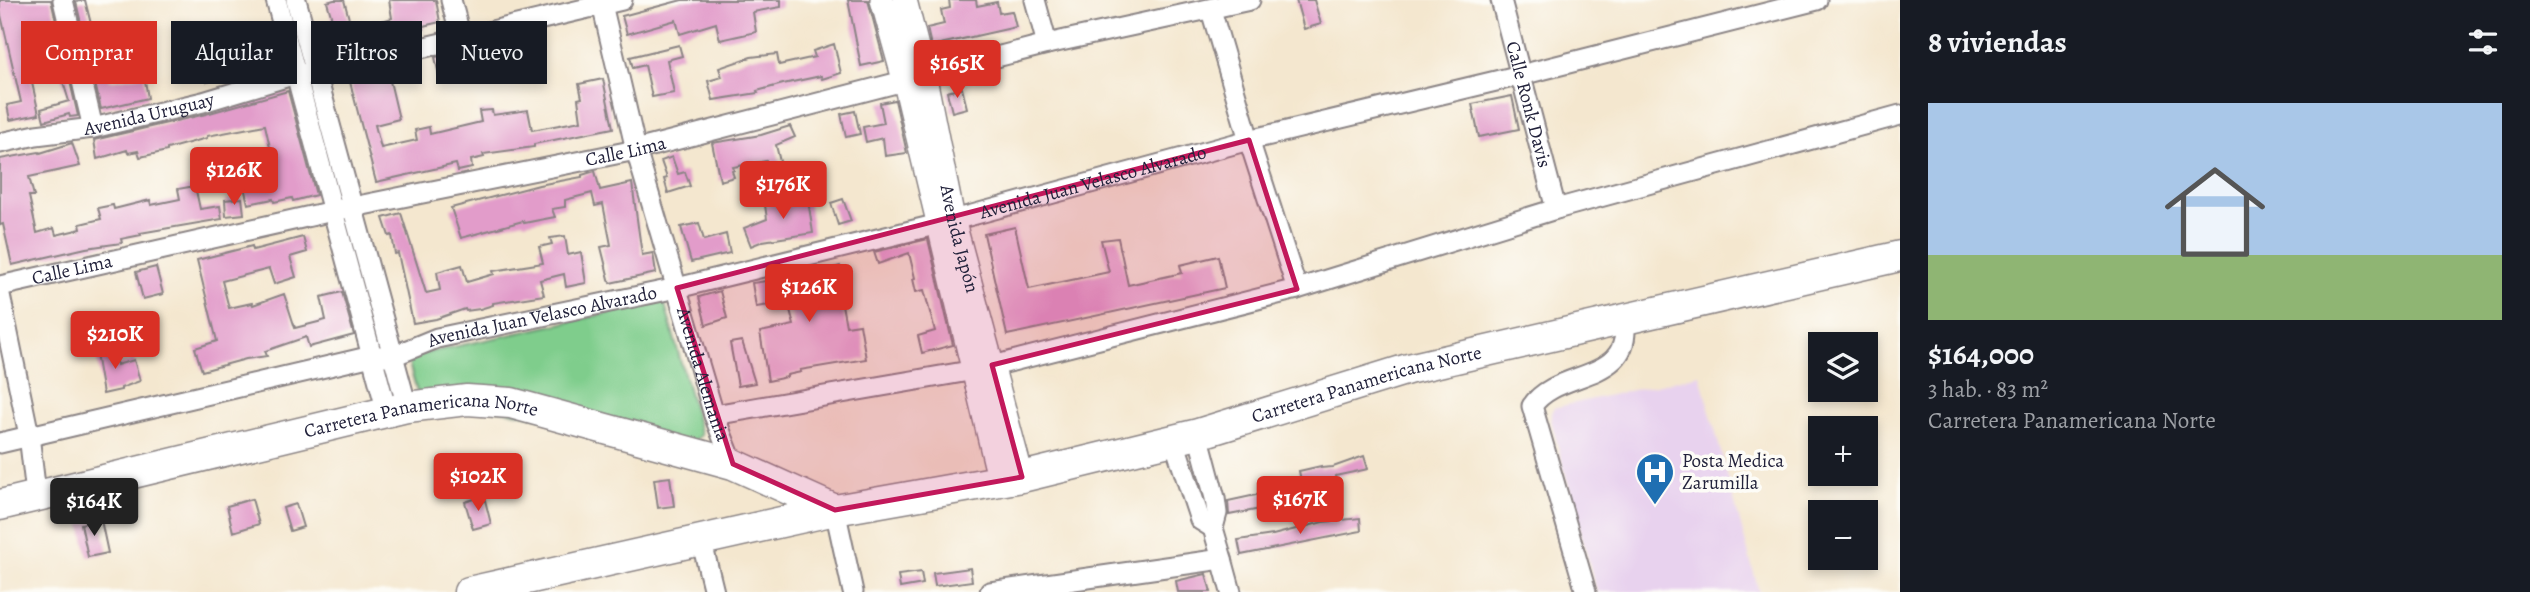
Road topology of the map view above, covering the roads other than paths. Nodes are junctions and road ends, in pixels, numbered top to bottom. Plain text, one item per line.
1 (63, 0) edge
2 (276, 0) edge
3 (296, 0) edge
4 (451, 0) edge
5 (622, 0) edge
6 (882, 0) edge
7 (905, 0) edge
8 (1035, 0) edge
9 (1250, 0) edge
10 (1501, 0) edge
11 (1817, 0) edge
12 (602, 3) edge
13 (1211, 9) junction
14 (282, 21) edge
15 (457, 21) edge
16 (529, 21) edge
17 (1047, 44) junction
18 (311, 55) edge
19 (1521, 75) junction
20 (297, 78) edge
21 (915, 80) junction
22 (262, 84) edge
23 (319, 84) edge
24 (1900, 115) edge
25 (93, 128) junction
26 (1249, 140) junction
27 (0, 143) edge
28 (636, 150) junction
29 (353, 208) junction
30 (1556, 209) junction
31 (333, 211) junction
32 (946, 221) junction
33 (1900, 256) edge
34 (0, 286) edge
35 (677, 288) junction
36 (1297, 289) junction
37 (0, 295) edge
38 (1624, 318) junction
39 (393, 355) junction
40 (372, 356) junction
41 (983, 368) junction
42 (397, 410) junction
43 (714, 415) junction
44 (29, 435) junction
45 (1186, 437) junction
46 (0, 443) edge
47 (733, 464) junction
48 (1011, 479) junction
49 (36, 494) junction
50 (0, 505) edge
51 (835, 510) junction
52 (701, 539) junction
53 (1222, 559) junction
54 (469, 592) edge
55 (714, 592) edge
56 (853, 592) edge
57 (990, 592) edge
58 (1231, 592) edge
59 (1586, 592) edge

1 - 25 street
2 - 14 street
3 - 18 street
4 - 15 street
5 - 12 street, Avenida Uruguay
6 - 21 street
7 - 21 street
8 - 17 street
9 - 13 street, Calle Lima
10 - 19 street, Calle Ronk Davis
11 - 19 street, Avenida Juan Velasco Alvarado
12 - 16 street, Avenida Uruguay
12 - 28 street, Avenida Alemania
13 - 17 street, Calle Lima
13 - 26 street
17 - 21 street, Calle Lima
19 - 26 street, Avenida Juan Velasco Alvarado
19 - 30 street, Calle Ronk Davis
20 - 31 street
21 - 28 street, Calle Lima
21 - 32 street
22 - 25 street, Avenida Uruguay
23 - 29 street
24 - 30 street
25 - 27 street, Avenida Uruguay
26 - 32 street, Avenida Juan Velasco Alvarado
26 - 36 street
28 - 29 street, Calle Lima
28 - 35 street, Avenida Alemania
29 - 31 street, Calle Lima
29 - 39 street
30 - 36 street
31 - 34 street, Calle Lima
31 - 40 street
32 - 35 street, Avenida Juan Velasco Alvarado
32 - 41 street
33 - 38 main road, Carretera Panamericana Norte
35 - 39 street, Avenida Juan Velasco Alvarado
35 - 43 street, Avenida Alemania
36 - 41 street
37 - 44 street
38 - 45 main road, Carretera Panamericana Norte
38 - 59 street
39 - 40 street, Avenida Juan Velasco Alvarado
39 - 42 street
40 - 42 street
40 - 44 street, Avenida Juan Velasco Alvarado
41 - 43 street
41 - 48 street
42 - 47 main road, Carretera Panamericana Norte
42 - 49 main road, Carretera Panamericana Norte
43 - 47 street, Avenida Alemania
44 - 46 street, Avenida Juan Velasco Alvarado
44 - 49 street
45 - 48 main road, Carretera Panamericana Norte
45 - 53 street
47 - 51 main road, Carretera Panamericana Norte
48 - 51 main road, Carretera Panamericana Norte
49 - 50 main road, Carretera Panamericana Norte
51 - 52 main road, Carretera Panamericana Norte
51 - 56 street
52 - 54 main road, Carretera Panamericana Norte
52 - 55 street
53 - 57 street
53 - 58 street

